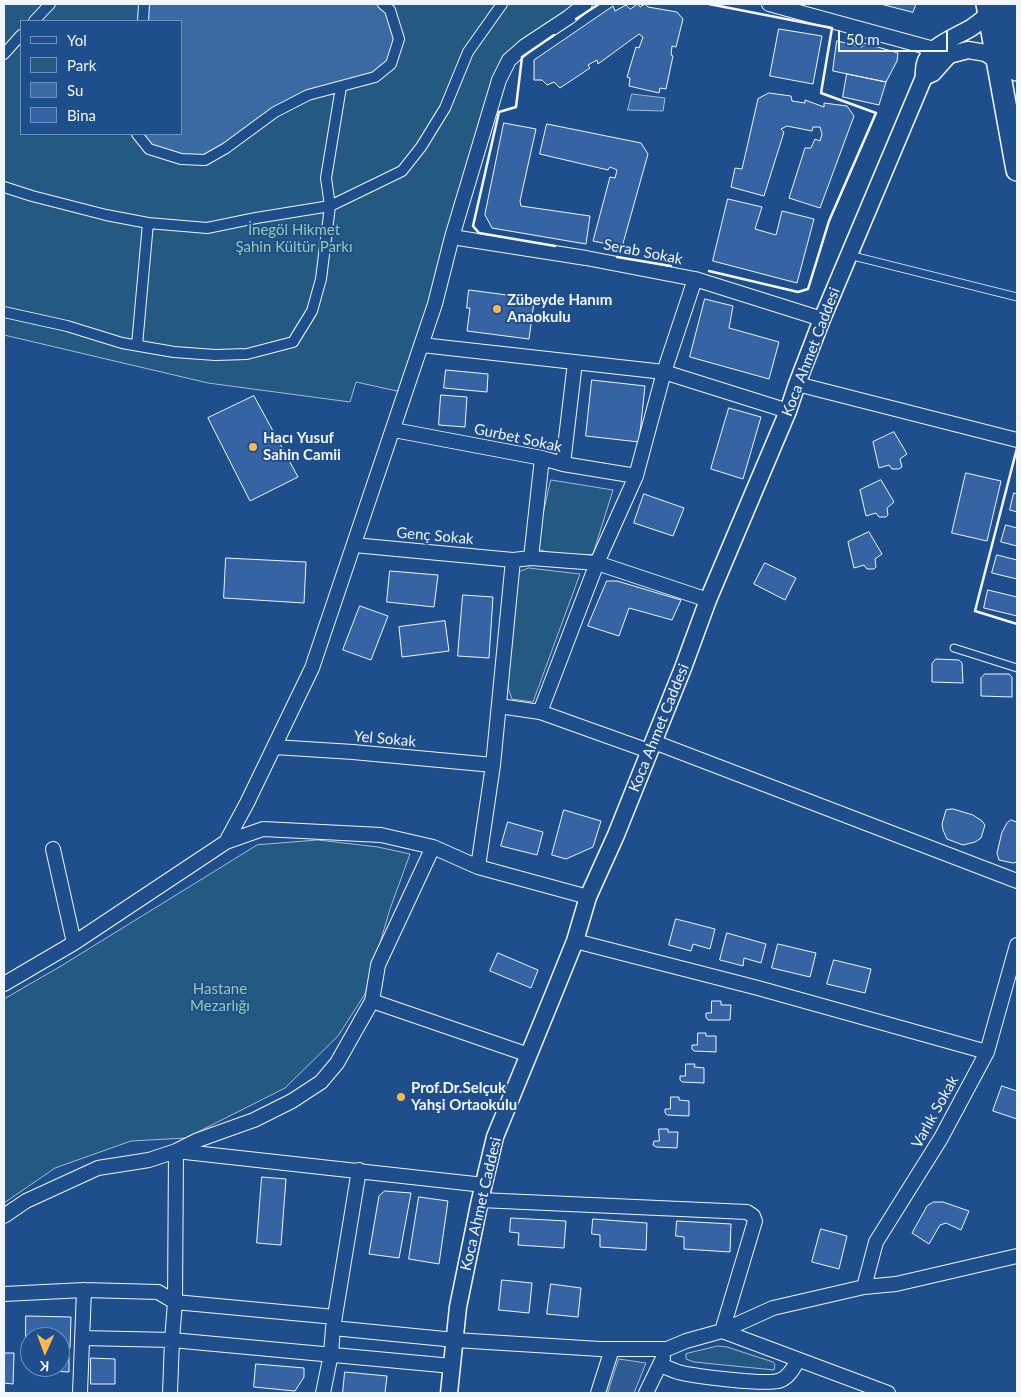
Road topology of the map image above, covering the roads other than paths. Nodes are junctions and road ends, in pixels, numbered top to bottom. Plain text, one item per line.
1 (50, 4) edge
2 (144, 4) edge
3 (383, 4) edge
4 (502, 4) edge
5 (585, 4) edge
6 (770, 4) edge
7 (994, 7) edge
8 (35, 20) edge
9 (142, 20) edge
10 (20, 36) edge
11 (942, 52) junction
12 (4, 54) edge
13 (1008, 66) edge
14 (341, 86) junction
15 (138, 135) edge
16 (1017, 170) edge
17 (4, 187) edge
18 (330, 206) junction
19 (148, 223) junction
20 (452, 237) junction
21 (849, 255) junction
22 (695, 279) junction
23 (1017, 297) edge
24 (4, 312) edge
25 (822, 319) junction
26 (136, 345) junction
27 (422, 345) junction
28 (575, 362) junction
29 (664, 372) junction
30 (797, 384) junction
31 (788, 411) junction
32 (394, 430) junction
33 (1017, 440) edge
34 (542, 458) junction
35 (563, 464) junction
36 (636, 476) junction
37 (354, 545) junction
38 (531, 558) junction
39 (513, 560) junction
40 (597, 563) junction
41 (708, 600) junction
42 (954, 648) dead end
43 (1017, 668) edge
44 (499, 706) junction
45 (540, 712) junction
46 (274, 747) junction
47 (651, 747) junction
48 (493, 765) junction
49 (226, 842) junction
50 (433, 847) junction
51 (53, 849) dead end
52 (478, 867) junction
53 (1017, 881) edge
54 (588, 898) junction
55 (575, 940) junction
56 (74, 943) junction
57 (1017, 945) edge
58 (4, 984) edge
59 (372, 1001) junction
60 (987, 1052) junction
61 (529, 1055) junction
62 (176, 1151) junction
63 (359, 1170) junction
64 (482, 1193) junction
65 (4, 1216) edge
66 (1017, 1256) edge
67 (864, 1287) junction
68 (84, 1290) junction
69 (4, 1294) edge
70 (175, 1302) junction
71 (334, 1322) junction
72 (722, 1331) junction
73 (82, 1338) junction
74 (172, 1340) junction
75 (454, 1340) junction
76 (612, 1349) junction
77 (667, 1349) junction
78 (331, 1354) junction
79 (798, 1360) junction
80 (660, 1365) junction
81 (452, 1366) junction
82 (80, 1393) edge
83 (170, 1393) edge
84 (324, 1393) edge
85 (449, 1393) edge
86 (598, 1393) edge
87 (646, 1393) edge
88 (888, 1393) edge

1 - 8 street
2 - 9 street
3 - 14 street
4 - 18 street
5 - 20 street
6 - 11 street
7 - 11 street
7 - 13 main road
10 - 12 street
11 - 13 street
11 - 21 street, Koca Ahmet Caddesi
13 - 16 main road
14 - 15 street
14 - 18 street
17 - 19 street
18 - 19 street
18 - 26 street
19 - 26 street
20 - 22 street, Serab Sokak
20 - 27 street
21 - 23 lane
21 - 25 street, Koca Ahmet Caddesi
22 - 25 street, Serab Sokak
22 - 29 street
24 - 26 street
25 - 30 street, Koca Ahmet Caddesi
27 - 28 street
27 - 32 street
28 - 29 street
28 - 35 street
29 - 31 street
29 - 36 street
30 - 31 street, Koca Ahmet Caddesi
30 - 33 street
31 - 41 street, Koca Ahmet Caddesi
32 - 34 street, Gurbet Sokak
32 - 37 street
34 - 35 street, Gurbet Sokak
34 - 38 street
35 - 36 street, Gurbet Sokak
36 - 40 street
37 - 39 street, Genç Sokak
37 - 46 street
38 - 39 street, Genç Sokak
38 - 40 street, Genç Sokak
39 - 44 street
40 - 41 street, Genç Sokak
40 - 45 street
41 - 47 street, Koca Ahmet Caddesi
42 - 43 lane
44 - 45 street
44 - 48 street
45 - 47 street
46 - 48 street, Yel Sokak
46 - 49 street
47 - 53 street
47 - 54 street, Koca Ahmet Caddesi
48 - 52 street
49 - 50 street
49 - 56 street
50 - 52 street
50 - 59 street
51 - 56 street
52 - 54 street
54 - 55 street, Koca Ahmet Caddesi
55 - 60 street
55 - 61 street, Koca Ahmet Caddesi
56 - 58 street
57 - 60 street, Varlık Sokak
59 - 61 street
59 - 62 street
60 - 67 street, Varlık Sokak
61 - 64 street, Koca Ahmet Caddesi
62 - 63 street
62 - 65 street
62 - 70 street
63 - 64 street
63 - 71 street
64 - 72 street
64 - 75 street, Koca Ahmet Caddesi
66 - 67 street
67 - 72 street
68 - 69 street
68 - 70 street
68 - 73 street
70 - 71 street
70 - 74 street
71 - 75 street
71 - 78 street
72 - 77 street
72 - 79 street
73 - 74 street
73 - 82 street
74 - 78 street
74 - 83 street
75 - 76 street
75 - 81 street, Koca Ahmet Caddesi
76 - 77 street
76 - 86 street
77 - 80 street
78 - 81 street
78 - 84 street
79 - 80 street
79 - 88 street
80 - 87 street
81 - 85 street, Koca Ahmet Caddesi

